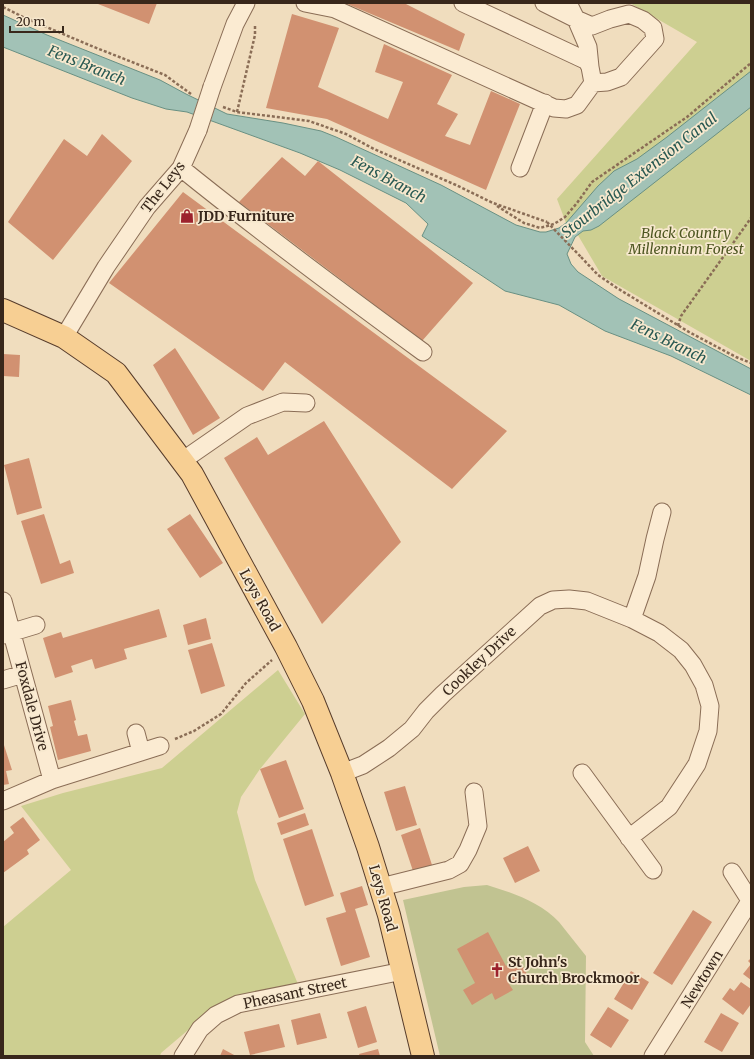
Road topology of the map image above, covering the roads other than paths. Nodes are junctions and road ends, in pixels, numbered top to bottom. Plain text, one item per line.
1 (246, 3) edge
2 (305, 3) edge
3 (463, 3) edge
4 (544, 3) edge
5 (568, 3) edge
6 (576, 19) junction
7 (590, 67) junction
8 (593, 83) junction
9 (545, 103) junction
10 (181, 168) junction
11 (520, 168) dead end
12 (3, 310) edge
13 (64, 336) junction
14 (423, 352) dead end
15 (306, 403) dead end
16 (182, 461) junction
17 (662, 512) dead end
18 (3, 602) edge
19 (632, 619) junction
20 (36, 625) dead end
21 (8, 634) edge
22 (23, 674) junction
23 (3, 680) edge
24 (136, 733) dead end
25 (160, 746) road end
26 (141, 752) junction
27 (342, 773) junction
28 (582, 773) dead end
29 (52, 780) junction
30 (474, 792) dead end
31 (3, 801) edge
32 (629, 838) junction
33 (653, 870) dead end
34 (732, 872) dead end
35 (381, 887) junction
36 (751, 901) edge
37 (403, 971) junction
38 (183, 1056) edge
39 (423, 1056) edge
40 (653, 1056) edge

1 - 10 street, The Leys, bridge
2 - 9 street
3 - 7 street
4 - 6 street
5 - 6 street
6 - 7 street
6 - 8 street
7 - 8 street
8 - 9 street
9 - 11 street
10 - 13 street, The Leys
10 - 14 street
12 - 13 main road, Leys Road
13 - 16 main road, Leys Road
15 - 16 street
16 - 27 main road, Leys Road
17 - 19 street
18 - 21 street, Foxdale Drive
19 - 27 street, Cookley Drive
19 - 32 street, Cookley Drive
20 - 21 street
21 - 22 street, Foxdale Drive
22 - 23 street
22 - 29 street, Foxdale Drive
24 - 26 street
25 - 26 street
26 - 29 street
27 - 35 main road, Leys Road
28 - 32 street
29 - 31 street
30 - 35 street
32 - 33 street
34 - 36 street, Newtown
35 - 37 main road, Leys Road
36 - 40 street, Newtown
37 - 38 street, Pheasant Street
37 - 39 main road, Leys Road

